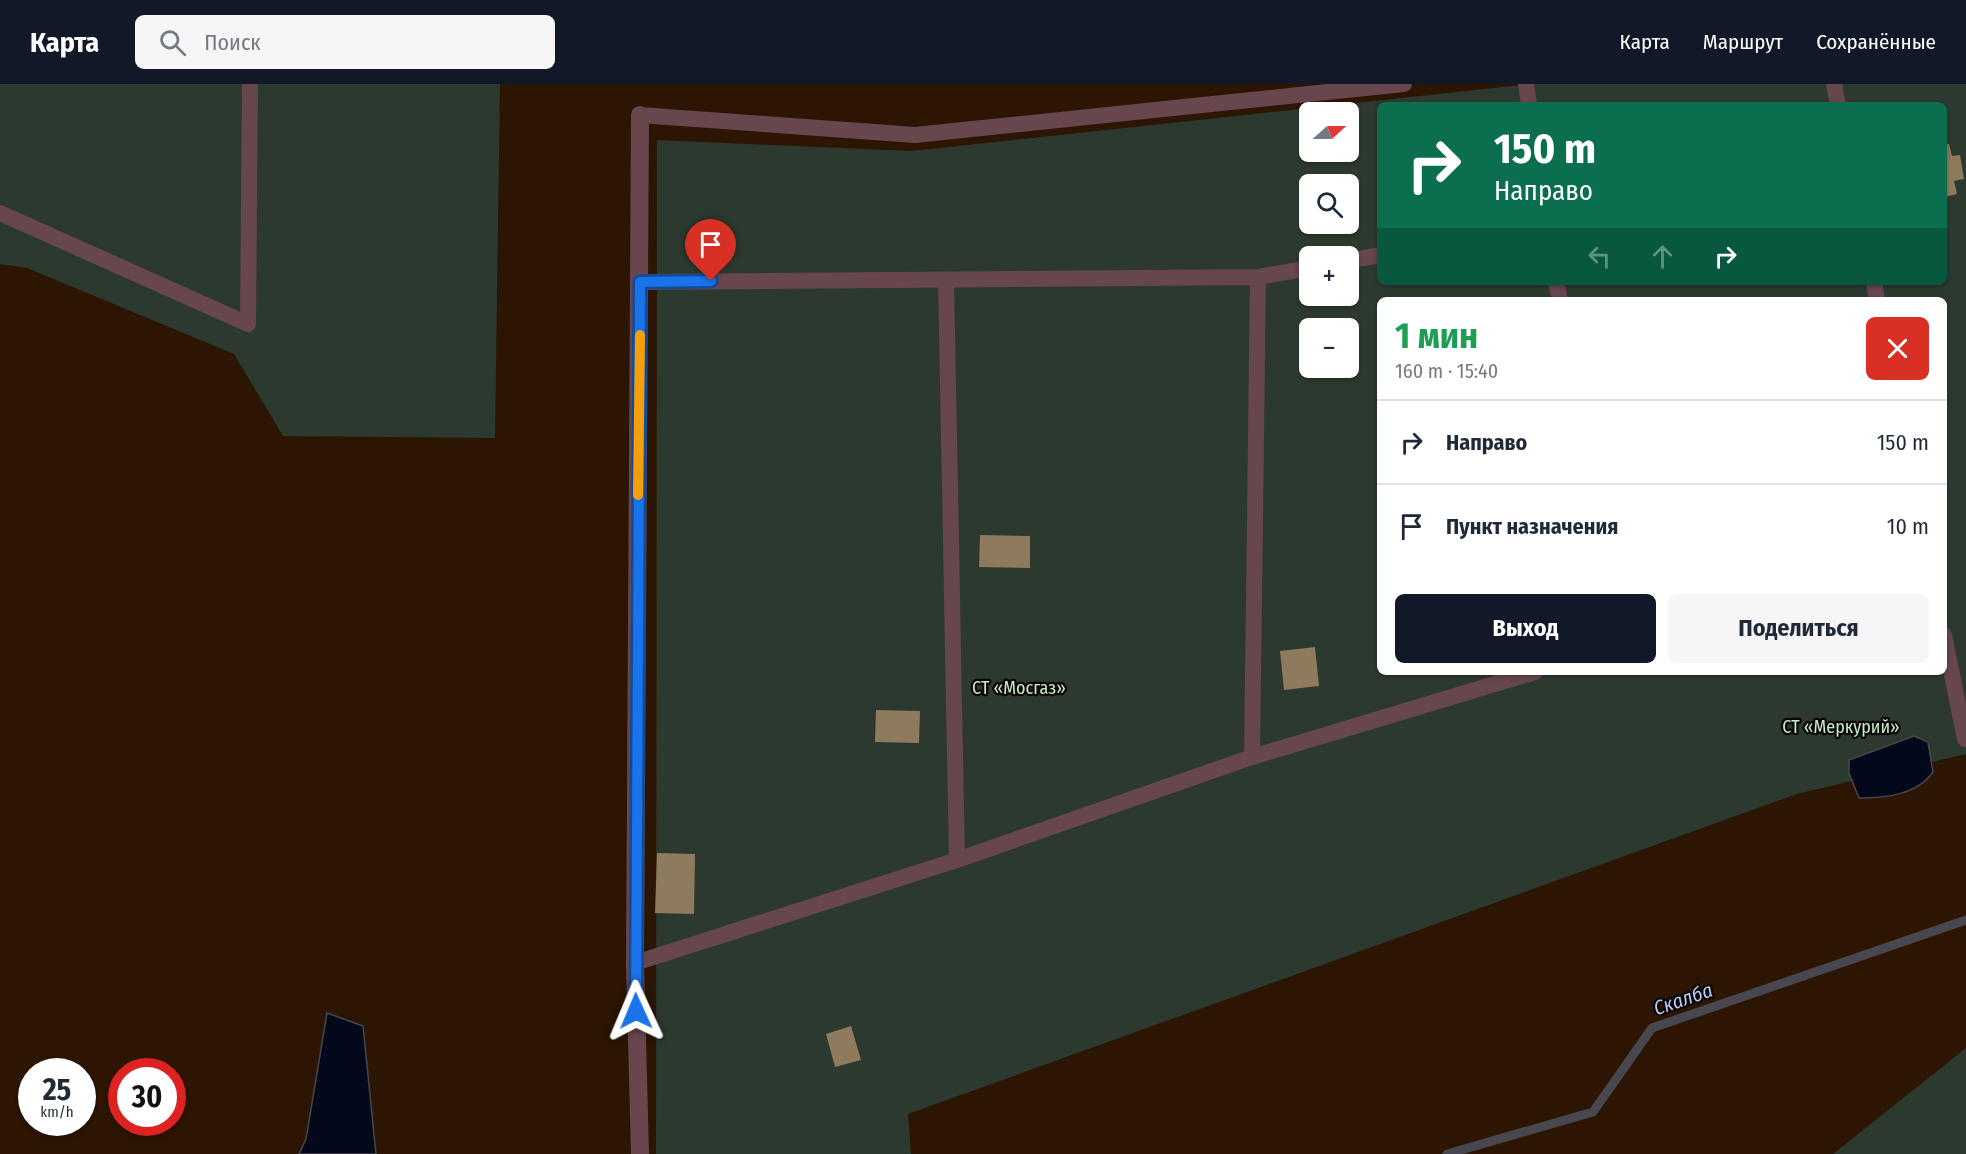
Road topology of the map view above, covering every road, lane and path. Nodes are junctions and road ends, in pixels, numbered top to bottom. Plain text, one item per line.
1 (250, 84) edge
2 (1404, 84) edge
3 (1526, 84) edge
4 (1834, 84) edge
5 (1529, 102) edge
6 (1837, 102) edge
7 (640, 115) joint
8 (0, 213) edge
9 (1377, 256) edge
10 (1359, 259) edge
11 (1299, 270) edge
12 (1258, 276) junction
13 (946, 280) junction
14 (640, 282) junction
15 (1947, 650) edge
16 (1525, 675) edge
17 (1965, 739) edge
18 (1252, 757) junction
19 (957, 860) junction
20 (635, 963) junction
21 (640, 1154) edge

1 - 8 lane
2 - 7 lane
3 - 5 lane
4 - 6 lane
7 - 14 street
9 - 10 lane
11 - 12 lane
12 - 13 lane
12 - 18 lane
13 - 14 lane
13 - 19 lane
14 - 20 street
15 - 17 lane
16 - 18 lane
18 - 19 lane
19 - 20 lane
20 - 21 street

